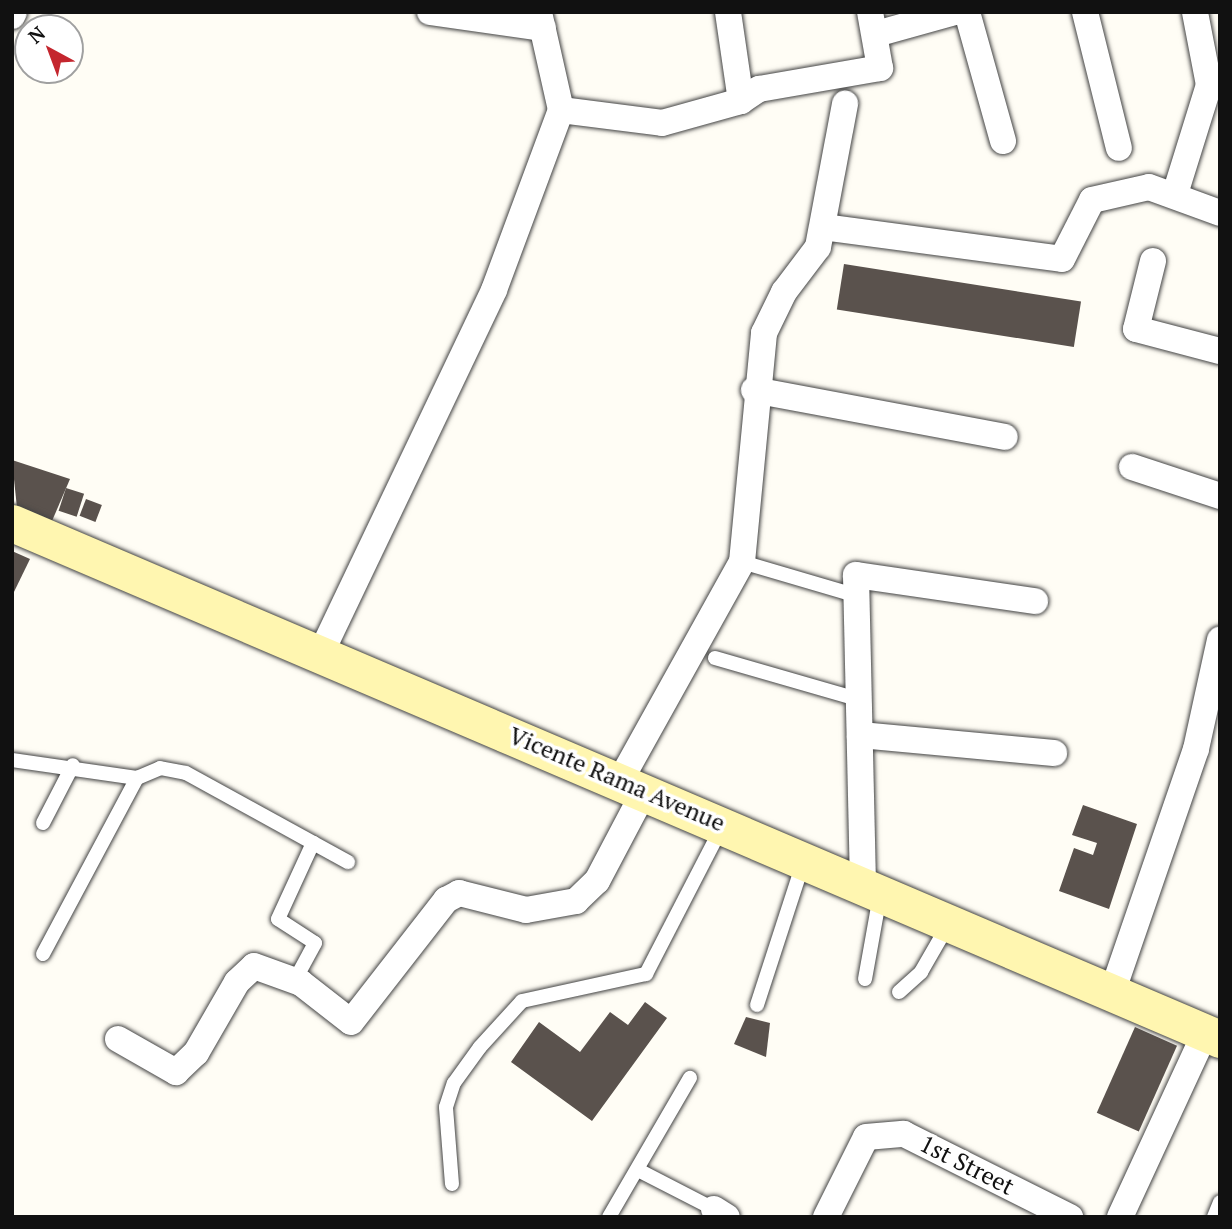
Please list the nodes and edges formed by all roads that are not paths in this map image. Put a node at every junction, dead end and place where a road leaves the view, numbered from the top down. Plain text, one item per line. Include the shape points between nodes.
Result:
1 (430, 12) edge
2 (729, 12) edge
3 (955, 12) edge
4 (967, 12) edge
5 (1085, 12) edge
6 (1195, 12) edge
7 (541, 20) edge
8 (873, 23) edge
9 (741, 101) junction
10 (845, 104) dead end
11 (561, 110) junction
12 (1003, 141) dead end
13 (1119, 148) dead end
14 (1175, 194) junction
15 (1220, 213) edge
16 (823, 226) junction
17 (1153, 261) dead end
18 (1220, 351) edge
19 (754, 390) junction
20 (1005, 438) dead end
21 (1132, 467) dead end
22 (1220, 496) edge
23 (12, 523) edge
24 (742, 562) junction
25 (854, 595) junction
26 (1035, 601) dead end
27 (1220, 640) edge
28 (321, 653) junction
29 (715, 658) dead end
30 (857, 699) junction
31 (860, 734) junction
32 (1054, 753) dead end
33 (12, 760) edge
34 (73, 765) junction
35 (137, 778) junction
36 (632, 786) junction
37 (43, 822) dead end
38 (723, 825) junction
39 (313, 843) junction
40 (804, 859) junction
41 (348, 862) dead end
42 (872, 888) junction
43 (951, 921) junction
44 (43, 954) dead end
45 (865, 979) dead end
46 (295, 981) junction
47 (899, 992) dead end
48 (1112, 993) junction
49 (757, 1005) dead end
50 (1213, 1036) edge
51 (118, 1039) dead end
52 (690, 1078) dead end
53 (638, 1170) junction
54 (453, 1184) dead end
55 (1220, 1202) edge
56 (720, 1213) edge
57 (608, 1217) edge
58 (826, 1217) edge
59 (1070, 1217) edge
60 (1120, 1217) edge
61 (1214, 1217) edge

1 - 7 street
2 - 9 street
3 - 8 street
4 - 12 street
5 - 13 street
6 - 14 street via 1209,85
7 - 11 street
8 - 9 street via 880,68 758,89
9 - 11 street via 662,123
10 - 16 street
11 - 28 street via 494,290
14 - 15 street
14 - 16 street via 1149,187 1092,200 1062,259
16 - 19 street via 808,266 768,319
17 - 18 street via 1136,329
19 - 20 street
19 - 24 street
21 - 22 street
23 - 28 main road, Vicente Rama Avenue
24 - 25 lane
24 - 36 street
25 - 26 street via 856,575
25 - 30 street
27 - 48 street via 1196,750
28 - 36 main road, Vicente Rama Avenue
29 - 30 lane
30 - 31 street
31 - 32 street
31 - 42 street
33 - 34 lane
34 - 35 lane
34 - 37 lane
35 - 39 lane via 160,768 186,773
35 - 44 lane
36 - 38 main road, Vicente Rama Avenue
36 - 46 street via 597,881 576,901 527,910 459,893 446,900 351,1022
38 - 40 main road, Vicente Rama Avenue
38 - 54 lane via 646,974 522,1001 480,1047 446,1107
39 - 41 lane
39 - 46 lane via 278,919 315,943
40 - 42 main road, Vicente Rama Avenue
40 - 49 lane
42 - 43 main road, Vicente Rama Avenue
42 - 45 lane
43 - 47 lane via 921,972
43 - 48 main road, Vicente Rama Avenue
46 - 51 street via 270,969 247,970 196,1053 176,1072
48 - 50 main road, Vicente Rama Avenue
50 - 60 street
52 - 53 lane
53 - 56 lane
53 - 57 lane
55 - 61 lane
58 - 59 street, 1st Street via 866,1137 904,1134

